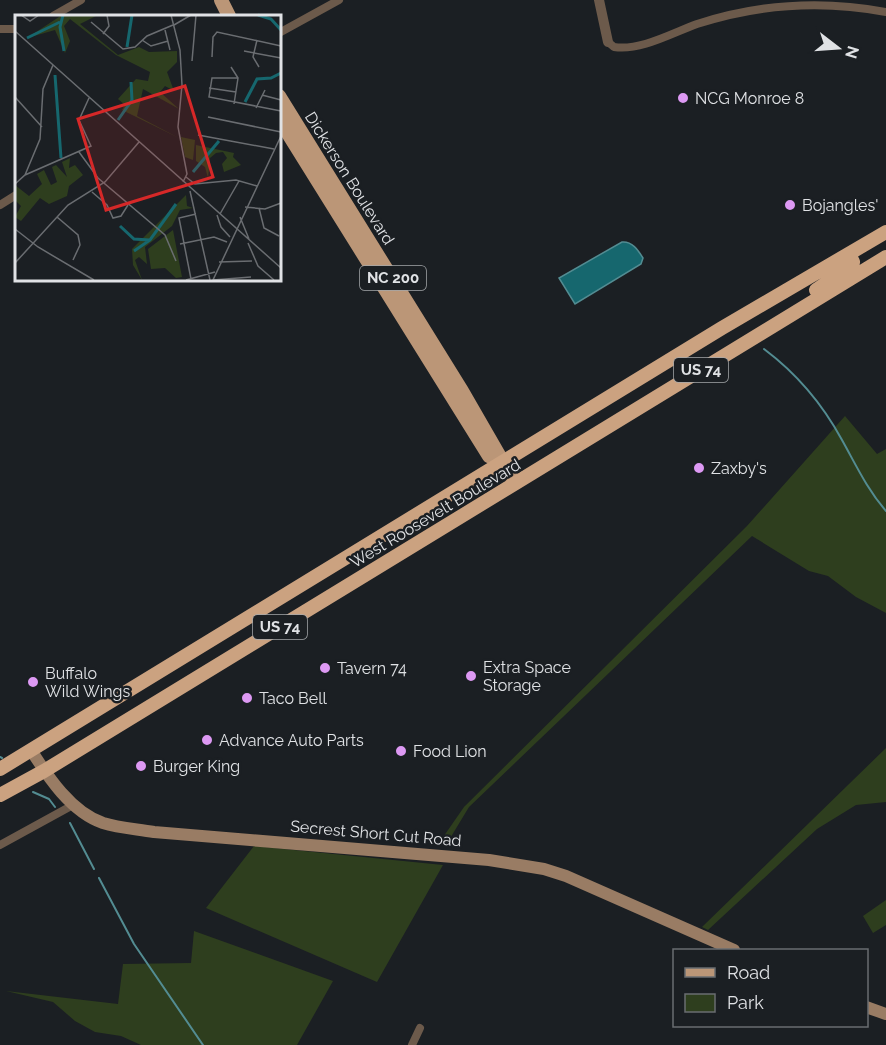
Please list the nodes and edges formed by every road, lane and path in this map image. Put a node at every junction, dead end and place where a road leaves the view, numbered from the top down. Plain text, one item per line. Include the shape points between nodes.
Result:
1 (81, 0) edge
2 (221, 0) edge
3 (339, 0) edge
4 (599, 0) edge
5 (886, 12) edge
6 (55, 15) edge
7 (228, 15) edge
8 (280, 32) edge
9 (608, 42) joint
10 (280, 98) edge
11 (280, 121) edge
12 (15, 196) edge
13 (0, 206) edge
14 (886, 232) edge
15 (849, 254) junction
16 (886, 257) edge
17 (374, 271) junction
18 (410, 310) junction
19 (763, 332) junction
20 (502, 463) junction
21 (515, 483) junction
22 (32, 750) junction
23 (0, 769) edge
24 (44, 771) junction
25 (0, 795) edge
26 (74, 805) junction
27 (0, 845) edge
28 (729, 949) edge
29 (868, 1007) edge
30 (886, 1014) edge
31 (420, 1028) dead end
32 (412, 1045) edge

1 - 6 street
2 - 7 main road
3 - 8 street
4 - 9 street
5 - 9 street via 843,1 783,4 699,24 636,46 614,47
10 - 18 main road, Dickerson Boulevard / NC 200
11 - 17 main road, Dickerson Boulevard / NC 200
12 - 13 street
14 - 15 highway, West Roosevelt Boulevard / US 74
15 - 19 highway via 853,262 847,269
15 - 20 highway, West Roosevelt Boulevard / US 74
16 - 19 highway, West Roosevelt Boulevard / US 74
17 - 18 main road, NC 200 via 404,309
17 - 20 main road, Dickerson Boulevard / NC 200 via 489,456
18 - 20 main road, Dickerson Boulevard / NC 200 via 498,450
19 - 21 highway, West Roosevelt Boulevard / US 74
20 - 21 main road, Dickerson Boulevard / NC 200
20 - 22 highway, West Roosevelt Boulevard / US 74
21 - 24 highway, West Roosevelt Boulevard / US 74
22 - 23 highway, West Roosevelt Boulevard / US 74
22 - 24 main road, Secrest Short Cut Road
24 - 25 highway, West Roosevelt Boulevard / US 74
24 - 26 main road, Secrest Short Cut Road
26 - 27 street
26 - 28 main road, Secrest Short Cut Road via 102,823 154,832 489,860 543,869
29 - 30 main road
31 - 32 street

